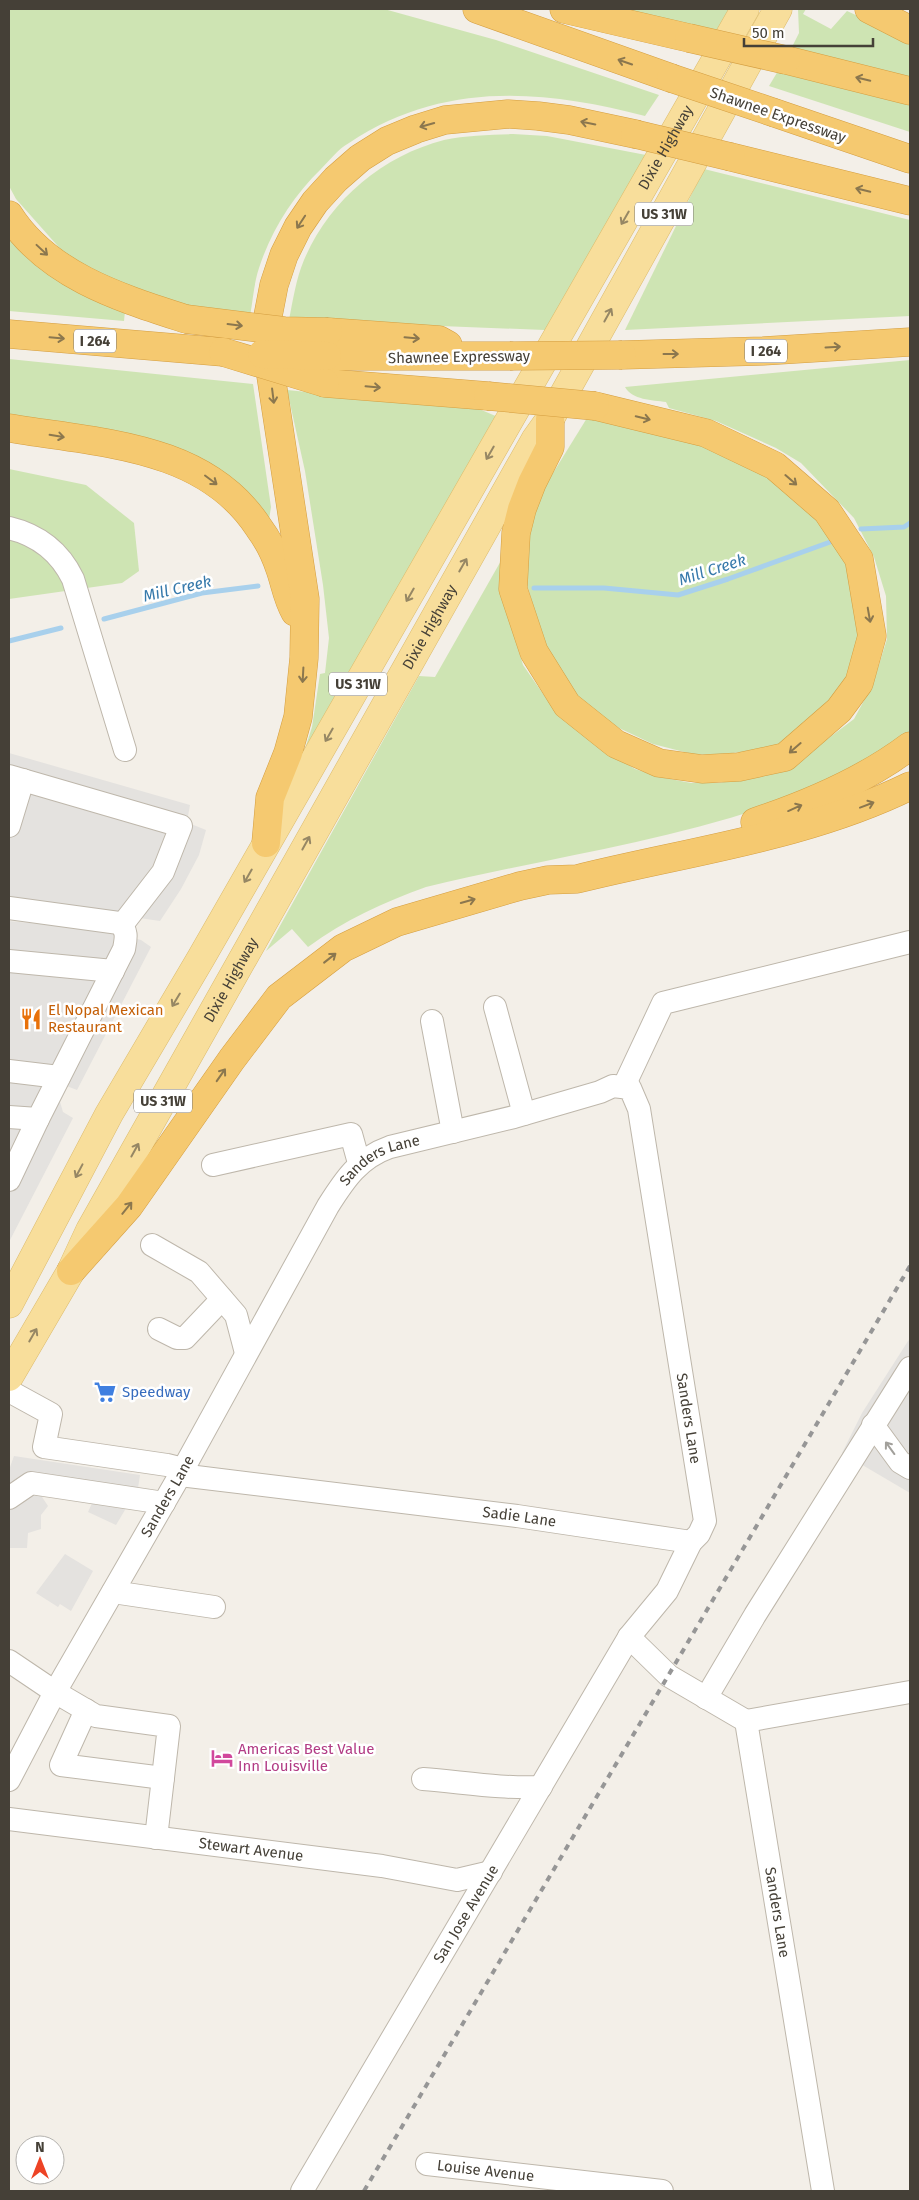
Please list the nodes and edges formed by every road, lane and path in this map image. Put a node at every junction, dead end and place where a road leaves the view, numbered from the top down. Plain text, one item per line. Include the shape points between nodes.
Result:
1 (477, 9) edge
2 (564, 9) edge
3 (745, 9) edge
4 (778, 9) edge
5 (869, 9) edge
6 (910, 30) edge
7 (910, 91) edge
8 (910, 159) edge
9 (910, 201) edge
10 (9, 214) edge
11 (9, 334) edge
12 (910, 342) edge
13 (327, 357) junction
14 (550, 419) junction
15 (9, 428) edge
16 (9, 528) edge
17 (303, 626) junction
18 (910, 746) edge
19 (125, 750) dead end
20 (16, 778) edge
21 (910, 786) edge
22 (9, 826) edge
23 (266, 844) junction
24 (548, 880) junction
25 (9, 908) edge
26 (122, 925) junction
27 (910, 942) edge
28 (9, 961) edge
29 (113, 971) junction
30 (496, 1007) dead end
31 (432, 1020) dead end
32 (9, 1071) edge
33 (59, 1077) junction
34 (624, 1086) junction
35 (524, 1114) junction
36 (9, 1116) edge
37 (38, 1119) junction
38 (453, 1132) junction
39 (360, 1163) junction
40 (213, 1165) dead end
41 (9, 1180) edge
42 (152, 1245) dead end
43 (71, 1271) junction
44 (222, 1299) junction
45 (9, 1304) edge
46 (159, 1329) dead end
47 (246, 1353) junction
48 (910, 1368) edge
49 (9, 1377) edge
50 (9, 1391) edge
51 (873, 1425) junction
52 (910, 1468) edge
53 (181, 1472) junction
54 (9, 1498) edge
55 (164, 1503) junction
56 (691, 1542) junction
57 (113, 1592) junction
58 (214, 1607) dead end
59 (629, 1637) junction
60 (9, 1661) edge
61 (54, 1692) junction
62 (910, 1692) edge
63 (706, 1698) junction
64 (86, 1710) junction
65 (746, 1721) junction
66 (12, 1766) edge
67 (163, 1778) junction
68 (423, 1778) dead end
69 (541, 1787) junction
70 (9, 1819) edge
71 (156, 1838) junction
72 (491, 1872) junction
73 (427, 2164) dead end
74 (615, 2189) edge
75 (302, 2191) edge
76 (662, 2191) edge
77 (824, 2191) edge

8 -> 1 highway, Shawnee Expressway, bridge
7 -> 2 highway, bridge
3 -> 23 main road, Dixie Highway / US 31W
14 -> 4 main road, Dixie Highway / US 31W
5 - 6 highway
9 -> 17 highway, bridge via 635,134 538,116 508,114 445,120 387,141 360,158 315,202 298,227 274,285 268,316 269,363 305,598
10 -> 13 highway, bridge via 32,241 69,272 103,291 186,319 284,331
11 -> 13 highway, Shawnee Expressway / I 264, bridge via 223,352
13 -> 12 highway, Shawnee Expressway / I 264, bridge via 622,355
13 -> 14 highway, bridge via 488,396 595,406 706,432 774,466 827,511 859,559 872,636 859,683 839,710 785,757 730,768 702,769 659,763 616,744 567,705 534,652 513,589 516,533 532,483 550,446
43 -> 14 main road, Dixie Highway / US 31W via 90,1230 260,923 520,465
15 -> 17 highway via 148,452 187,465 210,478 242,506 258,526 279,567 289,601
16 - 19 street via 40,541 66,565
17 -> 23 highway via 304,658 298,717 270,798
24 -> 18 highway via 574,863 719,832 790,810 858,778
20 - 22 street
20 - 26 street via 181,826 163,872
24 -> 21 highway via 577,879 784,832 847,813
23 -> 45 main road, Dixie Highway / US 31W via 109,1114
43 -> 24 highway via 128,1206 279,998 343,948 397,922
25 - 26 street
26 - 29 street via 126,938 124,949
27 - 34 street via 663,1003
28 - 29 street
29 - 33 street
30 - 35 street
31 - 38 street
32 - 33 street
33 - 37 street
34 - 35 street, Sanders Lane via 613,1086
34 - 56 street, Sanders Lane via 630,1088 639,1109 705,1516 699,1534
35 - 38 street, Sanders Lane
36 - 37 street
37 - 41 street
38 - 39 street, Sanders Lane via 390,1147 373,1153
39 - 40 street via 351,1134
39 - 47 street, Sanders Lane via 328,1206
42 - 44 street via 200,1272
49 -> 43 main road, Dixie Highway / US 31W
44 - 46 street via 185,1338 177,1338
44 - 47 street via 236,1315
47 - 53 street, Sanders Lane
48 - 51 street
50 - 53 street, Sadie Lane via 51,1414 44,1448 167,1464
52 -> 51 street via 900,1462
51 - 63 street
53 - 55 street, Sanders Lane
53 - 56 street, Sadie Lane
54 - 55 street via 31,1483
55 - 57 street, Sanders Lane
56 - 59 street via 667,1591
57 - 58 street
57 - 61 street, Sanders Lane
59 - 63 street via 668,1676
59 - 69 street, San Jose Avenue
60 - 61 street
61 - 64 street
61 - 66 street, Sanders Lane
62 - 65 street
63 - 65 street
64 - 67 street via 96,1716 169,1726
64 - 67 street via 61,1764
65 - 77 street, Sanders Lane
67 - 71 street
68 - 69 street via 513,1788
69 - 72 street, San Jose Avenue
70 - 71 street, Stewart Avenue
71 - 72 street, Stewart Avenue via 382,1866 457,1880
72 - 75 street, San Jose Avenue
73 - 74 street, Louise Avenue
74 - 76 street, Louise Avenue

